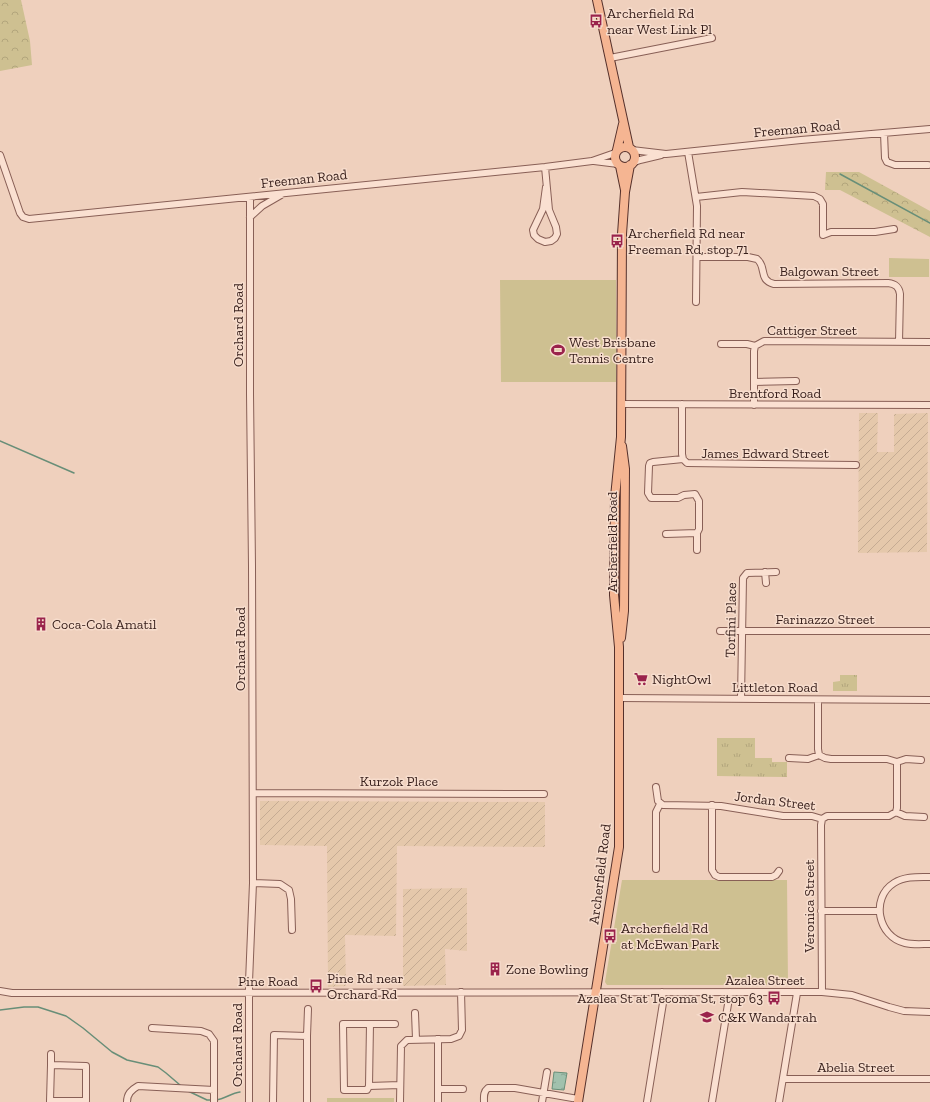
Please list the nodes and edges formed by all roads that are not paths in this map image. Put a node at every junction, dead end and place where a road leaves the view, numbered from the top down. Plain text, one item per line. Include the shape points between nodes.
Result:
1 (597, 0) edge
2 (712, 38) dead end
3 (610, 58) junction
4 (623, 122) junction
5 (930, 129) edge
6 (884, 133) junction
7 (631, 149) junction
8 (616, 152) junction
9 (688, 152) junction
10 (666, 154) junction
11 (0, 155) edge
12 (592, 161) junction
13 (631, 164) junction
14 (619, 165) junction
15 (928, 165) dead end
16 (544, 167) junction
17 (546, 187) junction
18 (625, 192) junction
19 (282, 194) junction
20 (250, 197) junction
21 (696, 197) junction
22 (250, 217) junction
23 (894, 229) dead end
24 (697, 258) junction
25 (696, 302) dead end
26 (900, 342) junction
27 (930, 342) edge
28 (721, 344) dead end
29 (755, 346) junction
30 (754, 382) junction
31 (796, 382) dead end
32 (620, 404) junction
33 (682, 404) junction
34 (754, 405) junction
35 (930, 405) edge
36 (683, 459) junction
37 (856, 465) dead end
38 (697, 533) junction
39 (666, 534) dead end
40 (697, 550) dead end
41 (765, 572) junction
42 (776, 572) dead end
43 (766, 583) dead end
44 (742, 630) junction
45 (720, 631) dead end
46 (930, 631) edge
47 (620, 698) junction
48 (741, 699) junction
49 (818, 700) junction
50 (930, 700) edge
51 (819, 755) junction
52 (789, 758) dead end
53 (921, 760) dead end
54 (897, 762) junction
55 (656, 787) dead end
56 (253, 793) junction
57 (544, 794) dead end
58 (660, 804) junction
59 (712, 805) junction
60 (896, 812) junction
61 (924, 817) dead end
62 (822, 820) junction
63 (656, 869) dead end
64 (779, 871) dead end
65 (930, 877) edge
66 (253, 883) junction
67 (821, 911) junction
68 (879, 911) junction
69 (292, 930) dead end
70 (930, 944) edge
71 (0, 991) edge
72 (461, 992) junction
73 (596, 992) junction
74 (662, 992) junction
75 (730, 992) junction
76 (822, 992) junction
77 (12, 993) junction
78 (249, 993) junction
79 (797, 993) junction
80 (0, 995) edge
81 (308, 1009) dead end
82 (930, 1012) edge
83 (415, 1013) dead end
84 (370, 1024) junction
85 (395, 1024) dead end
86 (152, 1028) dead end
87 (308, 1036) junction
88 (438, 1039) junction
89 (416, 1040) junction
90 (52, 1054) dead end
91 (51, 1065) junction
92 (547, 1072) dead end
93 (783, 1079) junction
94 (930, 1079) edge
95 (400, 1085) junction
96 (369, 1086) junction
97 (438, 1089) junction
98 (463, 1089) dead end
99 (214, 1090) junction
100 (544, 1093) junction
101 (578, 1100) edge
102 (50, 1102) edge
103 (127, 1102) edge
104 (214, 1102) edge
105 (249, 1102) edge
106 (273, 1102) edge
107 (307, 1102) edge
108 (400, 1102) edge
109 (438, 1102) edge
110 (484, 1102) edge
111 (542, 1102) edge
112 (647, 1102) edge
113 (712, 1102) edge
114 (779, 1102) edge

1 - 3 main road
2 - 3 street
3 - 4 main road
4 - 7 main road
4 - 8 main road
5 - 6 street, Freeman Road
6 - 9 street, Freeman Road
6 - 15 street via 887,162 895,165
7 - 8 main road via 622,147
7 - 10 street, Freeman Road
7 - 13 main road via 635,155
8 - 12 street, Freeman Road
8 - 14 main road via 615,159
9 - 10 street, Freeman Road
9 - 21 street
10 - 13 street, Freeman Road
11 - 20 street, Freeman Road via 20,213 30,219
12 - 14 street, Freeman Road
12 - 16 street, Freeman Road
13 - 14 main road via 624,167
13 - 18 main road, Archerfield Road
14 - 18 main road, Archerfield Road
16 - 17 street
16 - 19 street, Freeman Road
17 - 17 street via 549,210 557,234 551,241 545,242 538,239 533,230 543,209
18 - 32 main road, Archerfield Road via 622,234
19 - 20 street, Freeman Road
19 - 22 street
20 - 22 street, Orchard Road
21 - 23 street via 749,192 814,196 823,204 823,235 831,232 875,232
21 - 24 street
22 - 56 street, Orchard Road
24 - 25 street
24 - 26 street, Balgowan Street via 757,259 762,264 764,277 774,284 896,285 900,294
26 - 27 street, Cattiger Street
26 - 29 street, Cattiger Street via 764,341
28 - 29 street
29 - 30 street, Cattiger Street
30 - 31 street
30 - 34 street, Cattiger Street
32 - 33 street, Brentford Road
32 - 47 main road, Archerfield Road via 621,437 616,494 614,595
33 - 34 street, Brentford Road
33 - 36 street, James Edward Street
34 - 35 street, Brentford Road
36 - 37 street, James Edward Street via 691,464
36 - 38 street via 650,463 648,493 654,499 695,494 699,501
38 - 39 street
38 - 40 street
41 - 42 street, Torfini Place
41 - 43 street
41 - 44 street, Torfini Place via 748,573 743,578
44 - 45 street, Farinazzo Street
44 - 46 street, Farinazzo Street
44 - 48 street, Torfini Place
47 - 48 street, Littleton Road
47 - 73 main road, Archerfield Road via 619,847
48 - 49 street, Littleton Road
49 - 50 street, Littleton Road
49 - 51 street
51 - 52 street via 808,759
51 - 54 street via 825,758 887,759
53 - 54 street via 906,759
54 - 60 street
55 - 58 street
56 - 57 street, Kurzok Place
56 - 66 street, Orchard Road
58 - 59 street, Jordan Street
58 - 63 street via 656,812
59 - 62 street, Jordan Street via 783,816 812,816
59 - 64 street via 712,870 715,875 772,877
60 - 61 street, Jordan Street via 905,816
60 - 62 street, Jordan Street via 889,816 827,816
62 - 67 street, Veronica Street
65 - 68 street via 904,878 893,884 881,901
66 - 69 street via 280,884 289,890
66 - 78 street, Orchard Road
67 - 68 street
67 - 76 street, Veronica Street
68 - 70 street via 887,932 894,938 905,943
71 - 77 street, Pine Road
72 - 73 street, Pine Road
72 - 78 street, Pine Road
72 - 88 street via 461,1034 454,1039
73 - 74 street, Azalea Street
73 - 101 main road, Archerfield Road
74 - 75 street, Azalea Street
74 - 112 street via 663,1003
75 - 79 street, Azalea Street
75 - 113 street
76 - 79 street, Azalea Street
76 - 82 street, Azalea Street via 852,995 904,1010
77 - 78 street, Pine Road
77 - 80 street, Pine Road
78 - 105 street, Orchard Road
79 - 93 street
81 - 87 street
83 - 89 street
84 - 85 street
84 - 96 street
84 - 96 street via 343,1024 344,1090 366,1090
86 - 99 street via 201,1031 209,1034 214,1041
87 - 106 street via 274,1035
87 - 107 street
88 - 89 street
88 - 97 street
89 - 95 street via 407,1040 401,1046
90 - 91 street
91 - 102 street
91 - 102 street via 86,1066 86,1101
92 - 100 street
93 - 94 street, Abelia Street
93 - 114 street
95 - 96 street
95 - 108 street
97 - 98 street
97 - 109 street
99 - 103 street via 138,1086 128,1094
99 - 104 street
100 - 101 street
100 - 110 street via 515,1088 488,1088 485,1090
100 - 111 street

